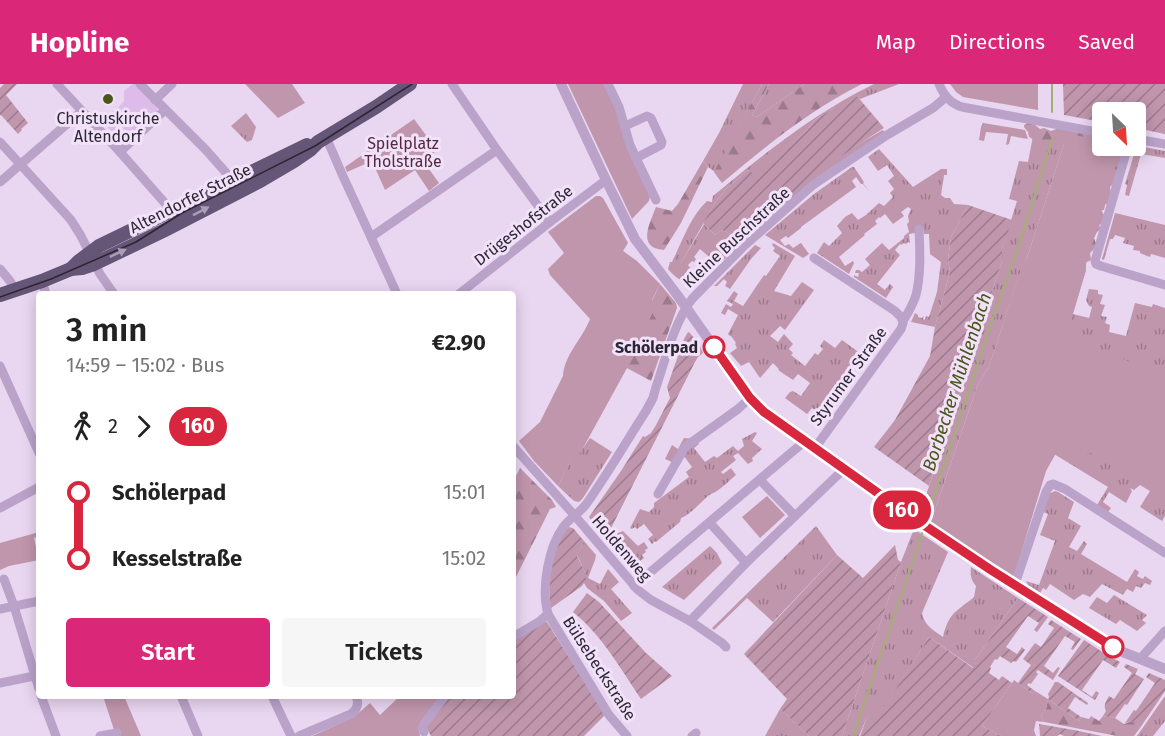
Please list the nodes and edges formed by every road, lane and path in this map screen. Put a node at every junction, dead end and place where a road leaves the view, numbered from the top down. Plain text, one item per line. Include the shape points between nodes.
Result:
1 (57, 84) edge
2 (140, 84) edge
3 (172, 84) edge
4 (410, 84) edge
5 (452, 84) edge
6 (561, 84) edge
7 (608, 84) edge
8 (939, 84) edge
9 (946, 97) junction
10 (155, 100) junction
11 (165, 110) junction
12 (82, 111) junction
13 (626, 126) junction
14 (1092, 131) edge
15 (322, 140) junction
16 (1146, 141) edge
17 (0, 142) edge
18 (1165, 144) edge
19 (497, 150) junction
20 (120, 152) junction
21 (1125, 156) edge
22 (636, 158) junction
23 (21, 165) junction
24 (606, 180) junction
25 (0, 182) edge
26 (237, 186) junction
27 (656, 200) dead end
28 (171, 210) junction
29 (550, 222) junction
30 (919, 229) dead end
31 (371, 237) junction
32 (814, 258) dead end
33 (92, 259) junction
34 (0, 269) edge
35 (1165, 285) edge
36 (44, 288) edge
37 (15, 290) junction
38 (112, 291) edge
39 (396, 291) edge
40 (463, 291) edge
41 (0, 295) edge
42 (686, 307) junction
43 (903, 321) junction
44 (0, 366) edge
45 (750, 398) junction
46 (805, 441) junction
47 (36, 446) edge
48 (815, 448) junction
49 (516, 449) edge
50 (844, 469) junction
51 (760, 480) junction
52 (36, 489) edge
53 (658, 494) dead end
54 (0, 508) edge
55 (575, 516) junction
56 (795, 516) junction
57 (710, 523) junction
58 (1165, 553) edge
59 (746, 563) junction
60 (4, 579) dead end
61 (1015, 584) junction
62 (634, 586) junction
63 (36, 602) edge
64 (14, 606) junction
65 (0, 609) edge
66 (548, 614) junction
67 (690, 621) junction
68 (1165, 631) edge
69 (516, 635) edge
70 (726, 647) dead end
71 (1140, 659) junction
72 (1165, 669) edge
73 (34, 676) junction
74 (36, 681) edge
75 (0, 683) edge
76 (42, 699) edge
77 (182, 699) edge
78 (273, 699) edge
79 (358, 699) edge
80 (443, 699) edge
81 (117, 732) dead end
82 (424, 732) dead end
83 (56, 736) edge
84 (100, 736) edge
85 (198, 736) edge
86 (291, 736) edge
87 (299, 736) edge
88 (627, 736) edge

1 - 12 street
2 - 10 street
3 - 10 street
4 - 15 main road, Altendorfer Straße
5 - 19 street
6 - 24 street
7 - 13 street
8 - 9 street
9 - 14 street via 966,108
9 - 42 street, Kleine Buschstraße via 813,185 743,247
10 - 11 street
11 - 20 street
11 - 26 street
12 - 20 street
12 - 23 street
13 - 22 street
13 - 22 street via 651,118 662,142
15 - 26 main road, Altendorfer Straße via 302,146
15 - 31 street
16 - 18 street
17 - 23 street
19 - 29 street
19 - 31 street
20 - 28 street
21 - 35 street via 1095,261
22 - 27 street
23 - 25 street
23 - 33 street via 70,220
24 - 29 street, Drügeshofstraße
24 - 42 street via 638,244
26 - 28 main road, Altendorfer Straße
33 -> 26 main road, Altendorfer Straße via 148,239
28 - 33 main road, Altendorfer Straße via 99,246
29 - 40 street, Drügeshofstraße
30 - 43 street, Styrumer Straße via 916,293
31 - 39 street
32 - 43 street, Styrumer Straße via 895,311
33 - 36 main road, Altendorfer Straße
33 - 38 street
34 - 37 street
36 - 37 main road, Altendorfer Straße
37 - 41 main road, Altendorfer Straße
42 - 45 street
42 - 55 street, Kleine Buschstraße via 653,398
43 - 48 street, Styrumer Straße
44 - 47 street
45 - 46 street
45 - 53 street via 685,447
46 - 48 street
46 - 51 street
48 - 50 street
49 - 55 street, Holdenweg
50 - 56 street
50 - 61 street
51 - 56 street
51 - 57 street
52 - 54 street
55 - 62 street, Holdenweg
55 - 66 street, Bülsebeckstraße via 565,524 552,552 546,580
56 - 59 street
57 - 59 street
57 - 62 street
58 - 61 street via 1053,484 1046,492
59 - 67 street
60 - 64 street
61 - 71 street via 1110,645
62 - 67 street, Holdenweg
63 - 64 street
64 - 65 street
64 - 73 street
66 - 69 street
66 - 88 street, Bülsebeckstraße via 609,715
67 - 70 street, Holdenweg
68 - 71 street
71 - 72 street
73 - 74 street
73 - 75 street
76 - 83 street
77 - 85 street
78 - 86 street
79 - 87 street via 355,711
80 - 82 street via 424,724
81 - 84 street

